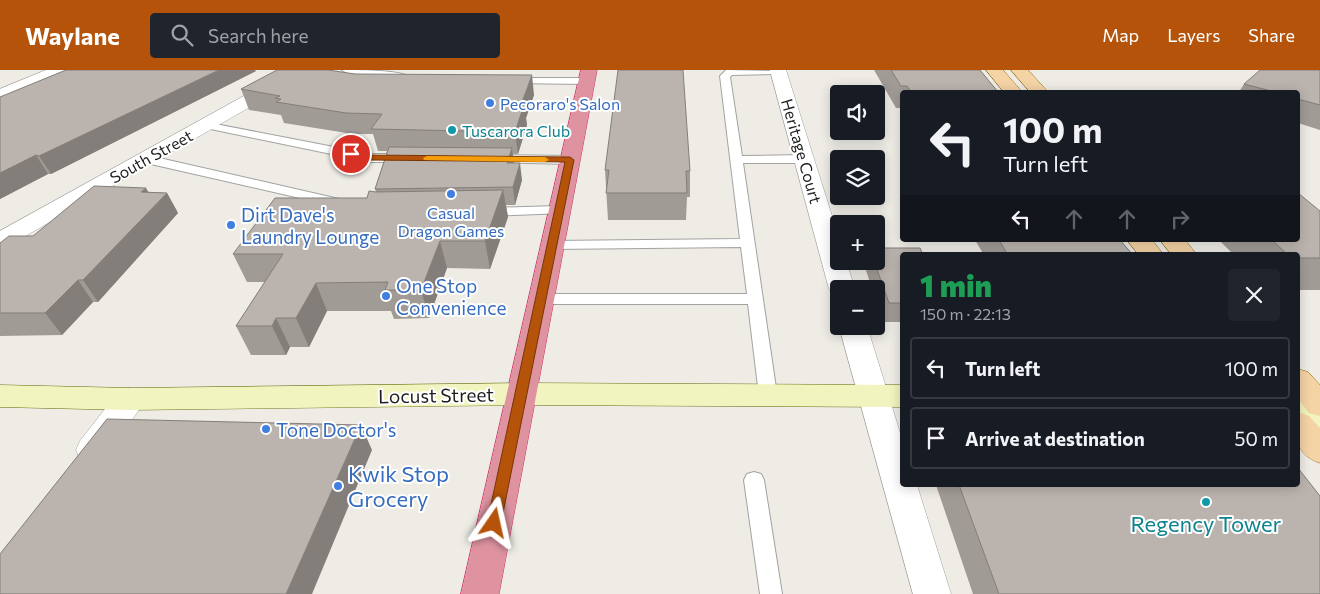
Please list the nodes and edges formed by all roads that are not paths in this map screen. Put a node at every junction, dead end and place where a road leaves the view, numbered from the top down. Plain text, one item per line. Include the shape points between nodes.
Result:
1 (303, 70) edge
2 (347, 70) edge
3 (778, 70) edge
4 (994, 70) edge
5 (1019, 70) edge
6 (53, 71) edge
7 (403, 76) edge
8 (588, 76) edge
9 (502, 81) edge
10 (1011, 90) edge
11 (1037, 90) edge
12 (0, 95) edge
13 (205, 125) junction
14 (417, 158) edge
15 (146, 159) junction
16 (484, 159) edge
17 (804, 159) junction
18 (570, 160) junction
19 (736, 160) junction
20 (355, 206) edge
21 (559, 210) junction
22 (473, 212) edge
23 (0, 241) edge
24 (1141, 242) edge
25 (1174, 242) edge
26 (748, 243) junction
27 (552, 245) junction
28 (1149, 252) edge
29 (1182, 252) edge
30 (839, 280) edge
31 (541, 299) junction
32 (755, 299) junction
33 (858, 335) edge
34 (1300, 382) edge
35 (520, 394) junction
36 (768, 395) junction
37 (0, 396) edge
38 (888, 396) edge
39 (130, 399) junction
40 (1320, 405) edge
41 (1300, 411) edge
42 (1320, 419) edge
43 (1300, 426) edge
44 (900, 450) edge
45 (1320, 450) edge
46 (71, 478) edge
47 (754, 480) dead end
48 (908, 487) edge
49 (480, 594) edge
50 (771, 594) edge
51 (932, 594) edge

1 - 13 street, South Street
2 - 7 lane
3 - 17 street, Heritage Court
3 - 19 lane via 729,72 725,76
4 - 10 main road
5 - 11 main road
6 - 12 street
8 - 9 lane
8 - 18 highway
13 - 14 lane via 370,158
13 - 15 street, South Street
15 - 20 lane
15 - 23 street, South Street
16 - 18 lane
17 - 19 lane
17 - 30 street, Heritage Court
18 - 21 highway
19 - 26 lane
21 - 22 lane
21 - 27 highway
24 - 28 main road
25 - 29 main road
26 - 27 lane
26 - 32 lane
27 - 31 highway
31 - 32 lane
31 - 35 highway
32 - 36 lane
33 - 38 street
34 - 40 main road
35 - 36 street, Locust Street
35 - 39 street, Locust Street
35 - 49 highway
36 - 38 street, Locust Street
37 - 39 street, Locust Street
38 - 44 street
39 - 46 street
41 - 42 street
43 - 45 main road
47 - 50 lane
48 - 51 street

